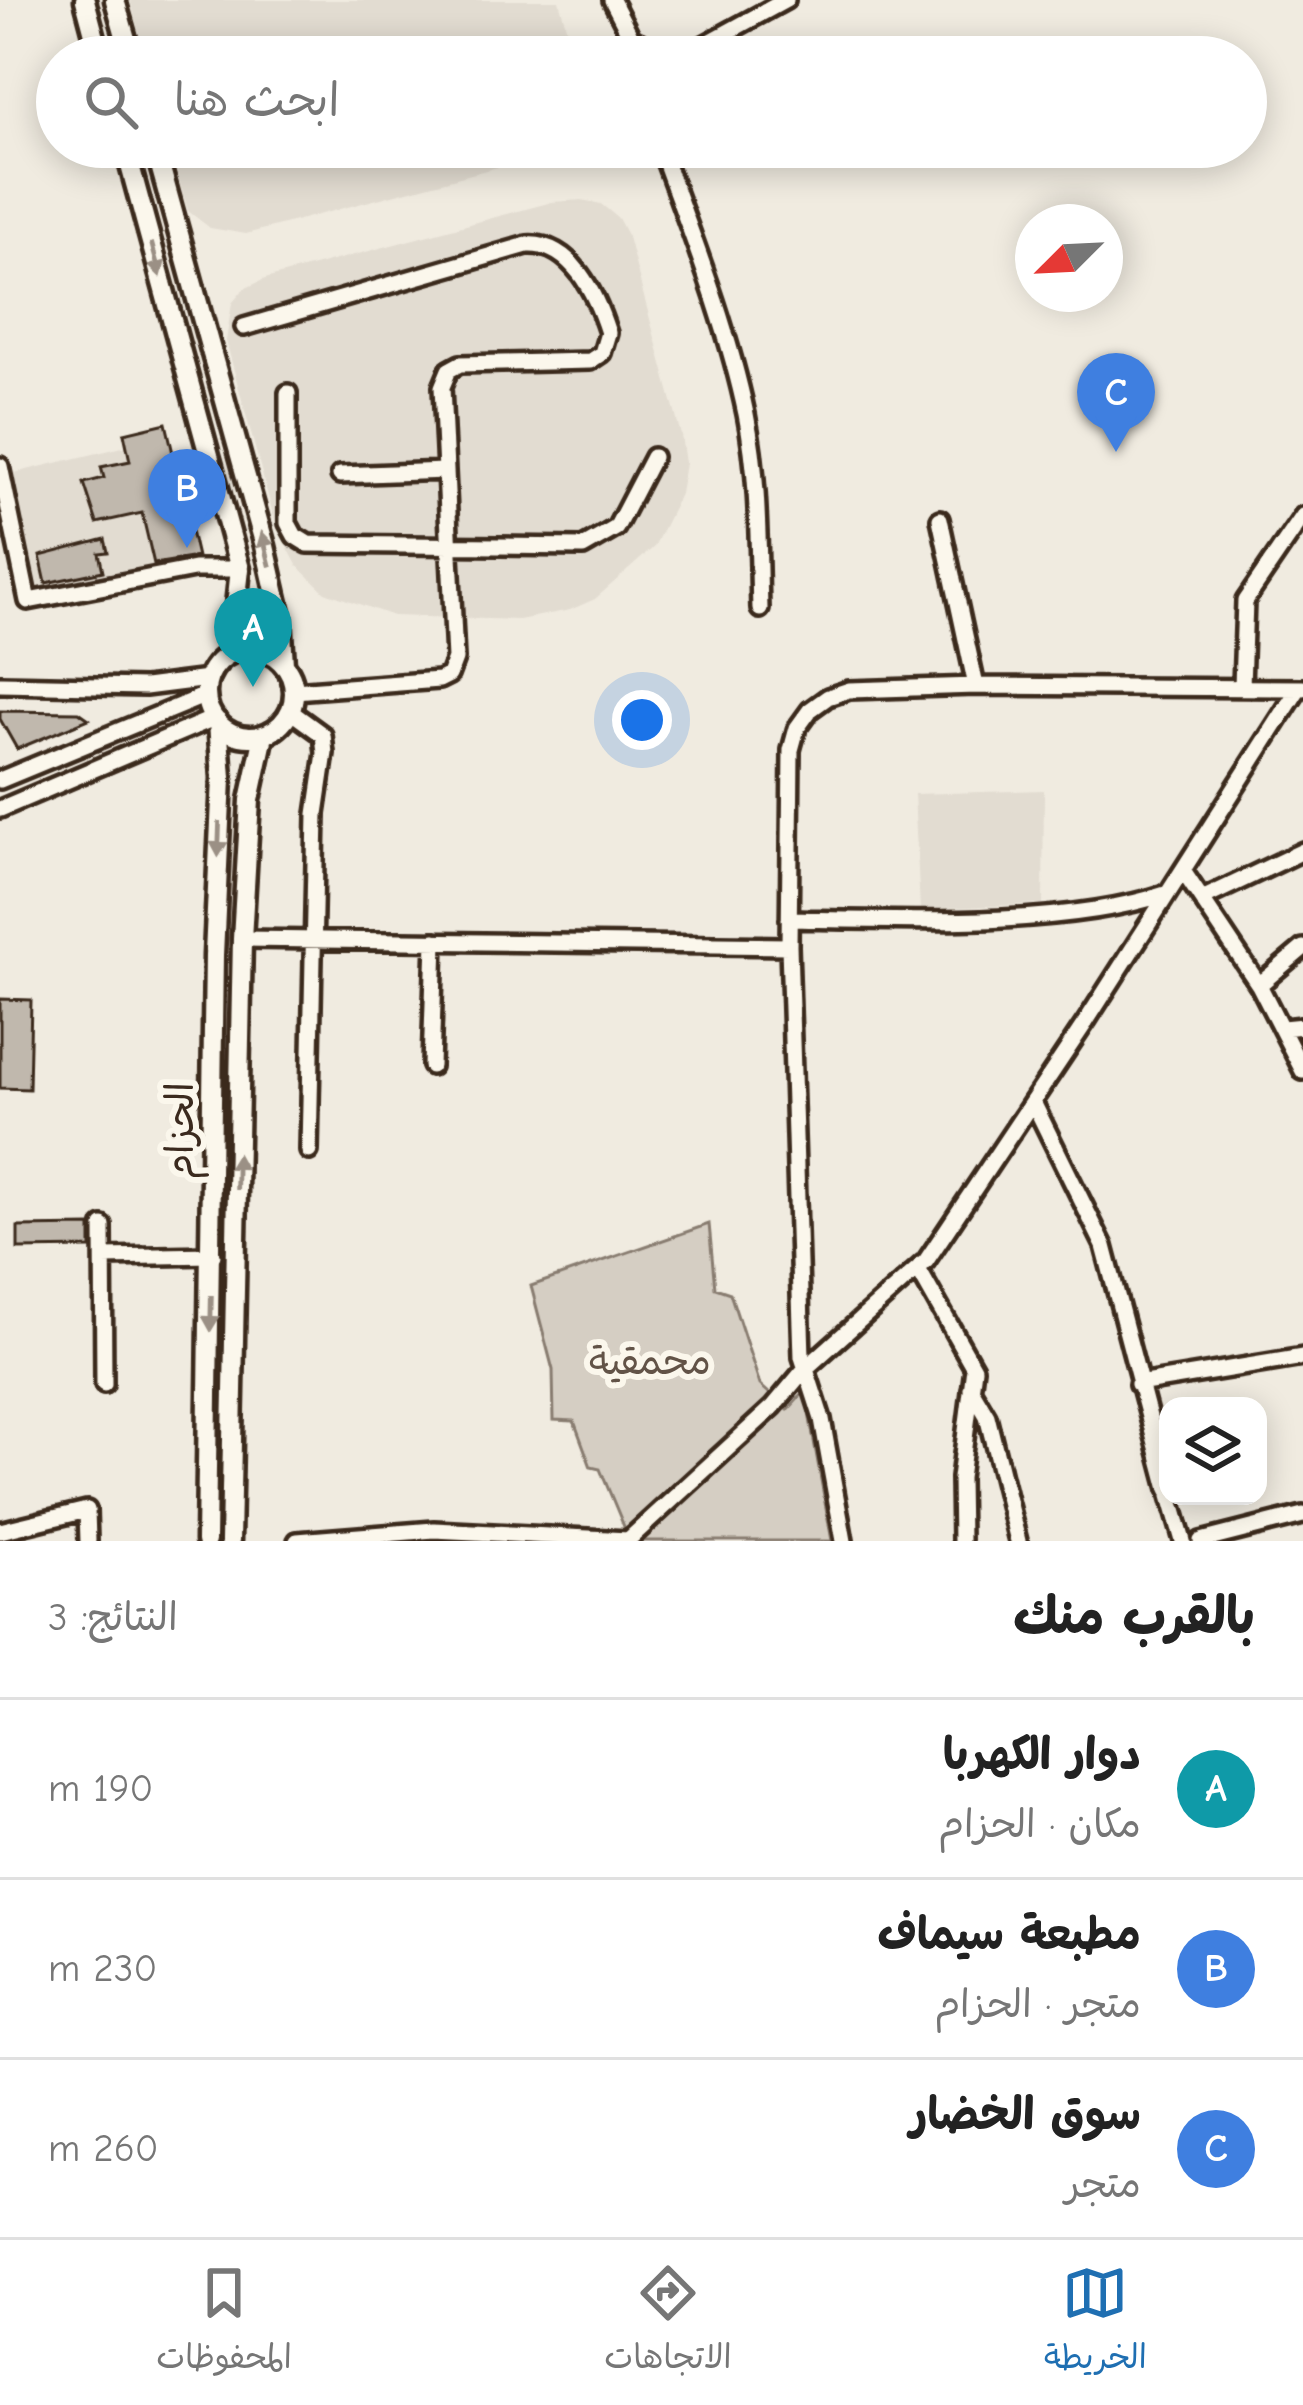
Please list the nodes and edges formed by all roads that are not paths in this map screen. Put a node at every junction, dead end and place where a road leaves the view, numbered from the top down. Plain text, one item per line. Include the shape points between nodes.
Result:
1 (85, 0) edge
2 (115, 0) edge
3 (613, 0) edge
4 (786, 0) edge
5 (94, 36) edge
6 (125, 36) edge
7 (631, 36) edge
8 (720, 36) edge
9 (131, 168) edge
10 (161, 168) edge
11 (666, 168) edge
12 (244, 327) dead end
13 (288, 393) dead end
14 (653, 458) dead end
15 (0, 466) edge
16 (445, 471) junction
17 (340, 475) dead end
18 (3, 498) edge
19 (1303, 516) edge
20 (940, 519) dead end
21 (448, 545) junction
22 (240, 569) junction
23 (760, 609) dead end
24 (231, 652) junction
25 (284, 664) junction
26 (0, 684) edge
27 (976, 686) junction
28 (1242, 686) junction
29 (207, 687) junction
30 (1301, 688) edge
31 (292, 701) junction
32 (216, 720) junction
33 (264, 734) junction
34 (0, 780) edge
35 (0, 809) edge
36 (1303, 851) edge
37 (1183, 871) junction
38 (1169, 892) junction
39 (1202, 898) junction
40 (789, 919) junction
41 (313, 940) junction
42 (435, 941) junction
43 (789, 946) junction
44 (242, 947) junction
45 (1303, 948) edge
46 (214, 955) junction
47 (1259, 985) junction
48 (1303, 1026) edge
49 (1283, 1028) junction
50 (431, 1066) dead end
51 (1303, 1071) edge
52 (1033, 1102) junction
53 (309, 1151) dead end
54 (104, 1226) dead end
55 (213, 1255) junction
56 (104, 1258) junction
57 (918, 1269) junction
58 (1303, 1357) edge
59 (804, 1370) junction
60 (104, 1384) dead end
61 (1138, 1384) junction
62 (971, 1389) junction
63 (1159, 1457) edge
64 (1173, 1505) edge
65 (1303, 1515) edge
66 (0, 1531) edge
67 (1273, 1533) edge
68 (627, 1540) edge
69 (88, 1541) edge
70 (206, 1541) edge
71 (230, 1541) edge
72 (296, 1541) edge
73 (844, 1541) edge
74 (961, 1541) edge
75 (1018, 1541) edge
76 (1183, 1541) edge
77 (1201, 1541) edge

1 - 5 main road
2 - 6 main road
3 - 7 street
4 - 8 street
9 -> 22 main road
25 -> 10 main road via 265,546
11 - 23 street via 746,412
12 - 16 street via 527,245 566,256 607,326 606,347 590,361 449,370 442,387
13 - 21 street via 288,523 295,536 308,544
14 - 21 street via 623,518 595,543
15 - 18 street
16 - 17 street
16 - 21 street
18 - 22 street via 28,601 194,569
19 - 28 street via 1245,601
20 - 27 street
21 - 31 street via 455,659 449,675
22 - 24 main road
24 - 25 main road via 260,649
24 - 29 main road
25 - 31 main road
26 - 29 street
27 - 28 street
27 - 40 street via 849,690 803,719 791,750
28 - 30 street
29 - 32 main road
29 - 34 street
30 - 37 street
31 - 33 main road via 284,721
31 - 41 street via 324,743
32 - 33 main road via 239,735
32 - 35 street
32 -> 46 main road, الحزام via 222,778
33 - 44 main road, الحزام via 250,800
36 - 39 street
37 - 38 street
37 - 39 street
38 - 40 street via 1045,914
38 - 52 street
39 - 47 street
40 - 43 street
41 - 42 street
41 - 44 street
41 - 53 street
42 - 43 street
42 - 50 street
43 - 59 street
44 - 46 main road
71 -> 44 main road, الحزام
45 - 47 street
46 - 55 main road, الحزام
47 - 49 street
48 - 49 street
49 - 51 street
52 - 57 street
52 - 61 street via 1104,1246
54 - 56 street
55 - 56 street
55 -> 70 main road, الحزام
56 - 60 street
57 - 59 street
57 - 62 street via 974,1368
58 - 61 street
59 - 68 street
59 - 73 street via 822,1419
61 - 63 street
62 - 74 street
62 - 75 street via 987,1416
64 - 76 street
65 - 67 street
66 - 69 street via 86,1510
67 - 77 street
68 - 72 street via 434,1530

